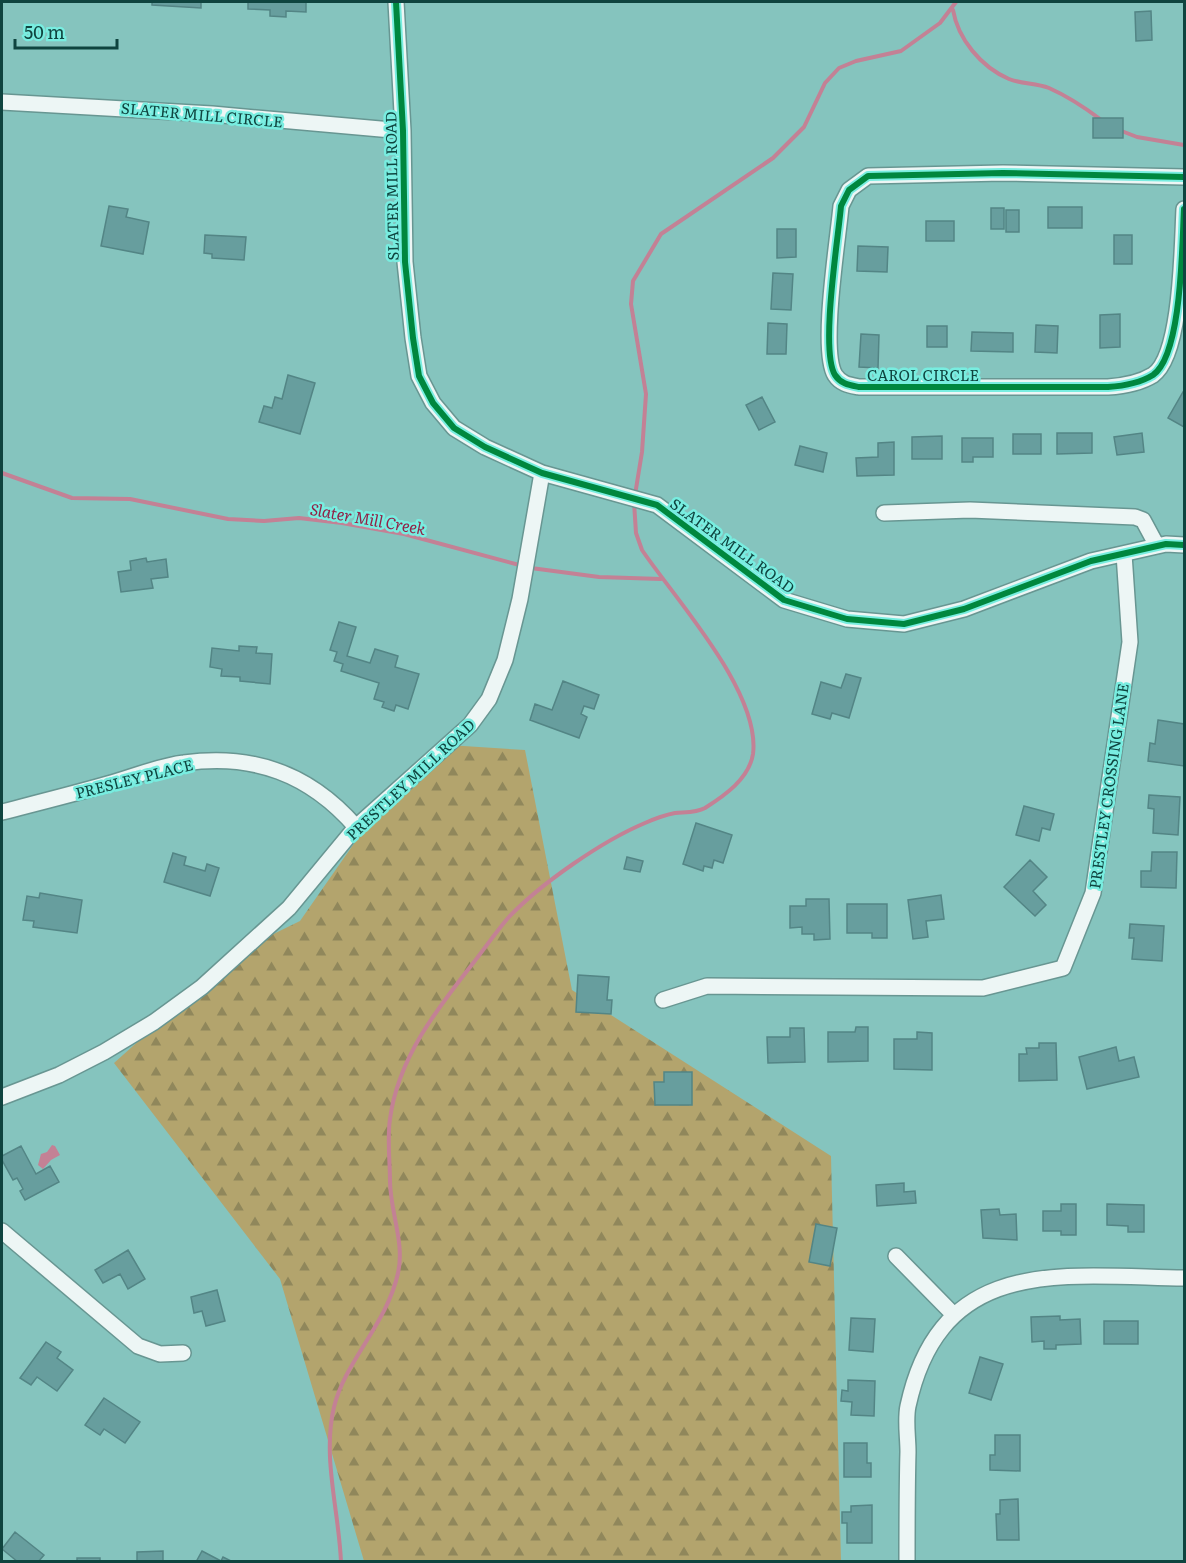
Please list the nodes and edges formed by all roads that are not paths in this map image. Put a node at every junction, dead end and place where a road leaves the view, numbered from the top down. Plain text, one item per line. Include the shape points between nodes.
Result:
1 (396, 2) edge
2 (2, 102) edge
3 (403, 131) junction
4 (1185, 177) edge
5 (1185, 209) edge
6 (542, 473) junction
7 (884, 513) dead end
8 (1185, 545) edge
9 (1157, 546) junction
10 (1124, 554) junction
11 (2, 812) edge
12 (356, 827) junction
13 (663, 1000) dead end
14 (2, 1097) edge
15 (2, 1230) edge
16 (896, 1256) dead end
17 (1185, 1278) edge
18 (953, 1314) junction
19 (183, 1353) dead end
20 (907, 1562) edge

1 - 3 street, SLATER MILL ROAD
2 - 3 street, SLATER MILL CIRCLE via 212,114
3 - 6 street, SLATER MILL ROAD via 405,262 419,376 433,403 454,428
4 - 5 street, CAROL CIRCLE via 1003,173 868,176 849,190 841,206 829,346 835,375 842,383 859,387 1108,387 1130,384 1154,374 1164,361 1176,325
6 - 10 street, SLATER MILL ROAD via 657,505 784,600 847,619 904,624 964,609 1091,561
6 - 12 street, PRESTLEY MILL ROAD via 517,609 505,660 489,699 470,725
7 - 9 street via 970,510 1135,517 1143,520
8 - 9 street, SLATER MILL ROAD
9 - 10 street, SLATER MILL ROAD
10 - 13 street, PRESTLEY CROSSING LANE via 1130,642 1093,893 1063,968 983,988 707,986
11 - 12 street, PRESLEY PLACE via 182,763 234,761 269,766 307,784 337,805
12 - 14 street, PRESTLEY MILL ROAD via 289,908 202,987 105,1052
15 - 19 street via 138,1346 160,1354
16 - 18 street
17 - 18 street via 1051,1276 988,1292
18 - 20 street via 924,1358 908,1408

